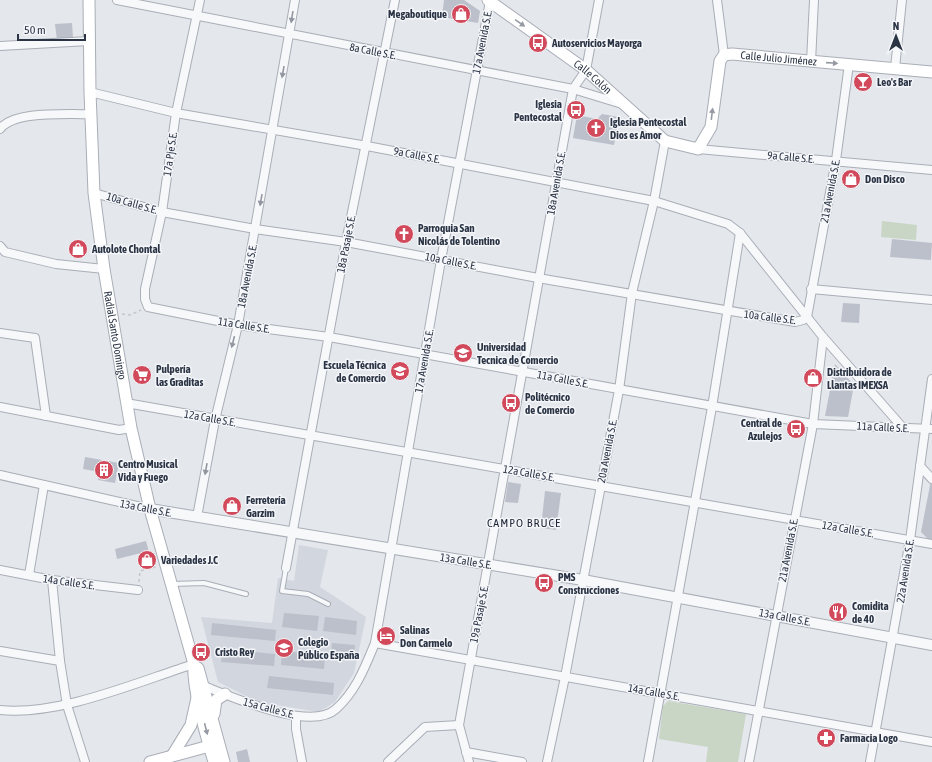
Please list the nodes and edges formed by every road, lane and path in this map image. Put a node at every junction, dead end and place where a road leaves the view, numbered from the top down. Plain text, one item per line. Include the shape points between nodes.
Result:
1 (89, 0) edge
2 (117, 0) edge
3 (200, 0) edge
4 (295, 0) edge
5 (395, 0) edge
6 (599, 0) edge
7 (717, 0) edge
8 (814, 0) edge
9 (902, 0) edge
10 (489, 1) edge
11 (197, 16) junction
12 (289, 34) junction
13 (90, 41) junction
14 (0, 46) edge
15 (385, 53) junction
16 (724, 56) junction
17 (811, 62) junction
18 (849, 64) junction
19 (895, 68) junction
20 (586, 70) junction
21 (477, 71) junction
22 (932, 72) edge
23 (573, 89) junction
24 (90, 92) junction
25 (627, 106) junction
26 (176, 113) junction
27 (91, 114) junction
28 (0, 130) edge
29 (273, 131) junction
30 (665, 141) junction
31 (367, 146) junction
32 (698, 149) junction
33 (836, 160) junction
34 (460, 164) junction
35 (932, 170) edge
36 (556, 182) junction
37 (94, 192) junction
38 (654, 201) junction
39 (162, 212) junction
40 (256, 229) junction
41 (740, 232) junction
42 (346, 242) junction
43 (0, 246) edge
44 (441, 260) junction
45 (104, 269) junction
46 (538, 278) junction
47 (811, 289) junction
48 (632, 293) junction
49 (932, 300) edge
50 (148, 307) junction
51 (727, 311) junction
52 (130, 315) dead end
53 (807, 317) junction
54 (238, 325) junction
55 (0, 333) edge
56 (329, 337) junction
57 (823, 337) junction
58 (425, 355) junction
59 (523, 371) junction
60 (932, 379) edge
61 (619, 390) junction
62 (126, 403) junction
63 (0, 407) edge
64 (712, 407) junction
65 (46, 416) junction
66 (215, 420) junction
67 (813, 424) junction
68 (131, 428) junction
69 (904, 429) junction
70 (929, 429) edge
71 (310, 436) junction
72 (408, 453) junction
73 (920, 466) junction
74 (506, 469) junction
75 (0, 475) edge
76 (932, 478) edge
77 (44, 485) junction
78 (601, 486) junction
79 (695, 502) junction
80 (150, 509) junction
81 (197, 517) junction
82 (794, 520) junction
83 (292, 532) junction
84 (910, 540) junction
85 (932, 544) edge
86 (390, 548) junction
87 (166, 564) junction
88 (489, 564) junction
89 (286, 568) joint
90 (0, 570) edge
91 (29, 575) junction
92 (52, 580) junction
93 (583, 580) junction
94 (172, 584) junction
95 (138, 590) joint
96 (246, 594) dead end
97 (678, 597) junction
98 (328, 604) dead end
99 (776, 616) junction
100 (894, 638) junction
101 (375, 643) junction
102 (932, 645) edge
103 (0, 651) edge
104 (470, 660) junction
105 (60, 661) junction
106 (194, 664) junction
107 (565, 677) junction
108 (201, 690) junction
109 (661, 693) junction
110 (225, 694) junction
111 (67, 705) junction
112 (0, 710) edge
113 (335, 710) joint
114 (758, 710) junction
115 (296, 716) junction
116 (213, 718) junction
117 (458, 725) junction
118 (876, 731) junction
119 (932, 742) edge
120 (215, 744) junction
121 (466, 752) junction
122 (172, 756) junction
123 (216, 761) edge
124 (85, 762) edge
125 (150, 762) edge
126 (302, 762) edge
127 (388, 762) edge
128 (469, 762) edge
129 (522, 762) edge
130 (547, 762) edge
131 (648, 762) edge
132 (749, 762) edge
133 (870, 762) edge

1 - 13 main road, Radial Santo Domingo
2 - 11 street, 8a Calle S.E.
3 - 11 street, 17a Pje S.E.
4 -> 12 street, 18a Avenida S.E.
5 - 15 street, 18a Pasaje S.E.
6 - 20 street
7 - 16 street
8 - 17 street
9 - 19 street
10 -> 20 main road, Calle Colón
10 - 21 street, 17a Avenida S.E.
11 - 12 street, 8a Calle S.E.
11 - 26 street, 17a Pje S.E.
12 - 15 street, 8a Calle S.E.
12 -> 29 street, 18a Avenida S.E.
13 - 14 street
13 - 24 main road, Radial Santo Domingo
15 - 21 street, 8a Calle S.E.
15 - 31 street, 18a Pasaje S.E.
16 - 17 main road, Calle Julio Jiménez via 732,54
32 -> 16 main road via 711,127 720,61
17 -> 18 main road, Calle Julio Jiménez
18 - 19 main road, Calle Julio Jiménez
18 - 33 street, 21a Avenida S.E.
19 - 22 main road, Calle Julio Jiménez
20 - 23 street, 18a Avenida S.E.
20 - 25 main road, Calle Colón
21 - 23 street, 8a Calle S.E.
21 - 34 street, 17a Avenida S.E.
23 - 25 street, 8a Calle S.E.
23 - 36 street, 18a Avenida S.E.
24 - 26 street, 9a Calle S.E.
24 - 27 main road, Radial Santo Domingo
25 - 30 main road, Calle Colón
26 - 29 street, 9a Calle S.E.
26 - 39 street, 17a Pje S.E.
27 - 28 street via 32,116 5,123
27 - 37 main road, Radial Santo Domingo
29 - 31 street, 9a Calle S.E.
29 -> 40 street, 18a Avenida S.E.
30 - 32 main road, Calle Colón
30 - 38 street, 20a Avenida S.E.
31 - 34 street, 9a Calle S.E.
31 - 42 street, 18a Pasaje S.E.
32 - 33 street, 9a Calle S.E.
33 - 35 street, 9a Calle S.E.
33 - 47 street, 21a Avenida S.E.
34 - 36 street, 9a Calle S.E.
34 - 44 street, 17a Avenida S.E.
36 - 38 street, 9a Calle S.E.
36 - 46 street, 18a Avenida S.E.
37 - 39 street, 10a Calle S.E.
37 - 45 main road, Radial Santo Domingo
38 - 41 street, 9a Calle S.E. via 728,224
38 - 48 street, 20a Avenida S.E.
39 - 40 street, 10a Calle S.E.
39 - 50 street, 17a Pje S.E. via 145,289
40 - 42 street, 10a Calle S.E.
40 - 54 street, 18a Avenida S.E.
41 - 51 street
41 - 53 street
42 - 44 street, 10a Calle S.E.
42 - 56 street, 18a Pasaje S.E.
43 - 45 street via 5,252 56,264
44 - 46 street, 10a Calle S.E.
44 - 58 street, 17a Avenida S.E.
45 - 62 main road, Radial Santo Domingo
46 - 48 street, 10a Calle S.E.
46 - 59 street, 18a Avenida S.E.
47 - 49 street
47 - 53 street, 21a Avenida S.E.
48 - 51 street, 10a Calle S.E.
48 - 61 street, 20a Avenida S.E.
50 - 52 path
50 - 54 street, 11a Calle S.E.
51 - 53 street, 10a Calle S.E. via 795,322
51 - 64 street
53 - 57 street
54 - 56 street, 11a Calle S.E.
54 -> 66 street, 18a Avenida S.E.
55 - 65 street via 35,338
56 - 58 street, 11a Calle S.E.
56 - 71 street, 18a Pasaje S.E.
57 - 67 street, 21a Avenida S.E.
57 - 69 street
58 - 59 street, 11a Calle S.E.
58 - 72 street, 17a Avenida S.E.
59 - 61 street, 11a Calle S.E.
59 - 74 street, 19a Pasaje S.E.
60 - 70 street, 22a Avenida S.E.
61 - 64 street, 11a Calle S.E.
61 - 78 street, 20a Avenida S.E.
62 - 66 street, 12a Calle S.E.
62 - 68 main road, Radial Santo Domingo
63 - 65 street
64 - 67 street, 11a Calle S.E.
64 - 79 street
65 - 68 street via 119,430
66 - 71 street, 12a Calle S.E.
66 -> 81 street, 18a Avenida S.E.
67 - 69 street, 11a Calle S.E.
67 - 82 street, 21a Avenida S.E.
68 - 80 main road, Radial Santo Domingo
69 - 70 street, 11a Calle S.E.
70 - 73 street, 22a Avenida S.E.
71 - 72 street, 12a Calle S.E.
71 - 83 street
72 - 74 street, 12a Calle S.E.
72 - 86 street, 17a Avenida S.E.
73 - 76 street
73 - 84 street, 22a Avenida S.E.
74 - 78 street, 12a Calle S.E.
74 - 88 street, 19a Pasaje S.E.
75 - 77 street, 13a Calle S.E.
77 - 80 street, 13a Calle S.E.
77 - 91 street
78 - 79 street, 12a Calle S.E.
78 - 93 street, 20a Avenida S.E.
79 - 82 street, 12a Calle S.E.
79 - 97 street
80 - 81 street, 13a Calle S.E.
80 - 87 main road, Radial Santo Domingo
81 - 83 street, 13a Calle S.E.
82 - 84 street, 12a Calle S.E.
82 - 99 street, 21a Avenida S.E.
83 - 86 street, 13a Calle S.E.
83 - 89 street
84 - 85 street, 12a Calle S.E.
84 - 100 street, 22a Avenida S.E.
86 - 88 street, 13a Calle S.E.
86 - 101 street, 17a Avenida S.E.
87 - 94 main road, Radial Santo Domingo
87 - 95 path via 140,571
88 - 93 street, 13a Calle S.E.
88 - 104 street, 19a Pasaje S.E.
89 - 98 lane via 282,591 308,594
90 - 91 street, 14a Calle S.E.
91 - 92 street, 14a Calle S.E.
92 - 95 street, 14a Calle S.E.
92 - 105 street
93 - 97 street, 13a Calle S.E.
93 - 107 street, 20a Avenida S.E.
94 - 96 lane via 204,584
94 - 106 main road, Radial Santo Domingo
97 - 99 street, 13a Calle S.E.
97 - 109 street
99 - 100 street, 13a Calle S.E.
99 - 114 street, 21a Avenida S.E.
100 - 102 street, 13a Calle S.E.
100 - 118 street, 22a Avenida S.E.
101 - 104 street, 14a Calle S.E.
101 - 113 street, 17a Avenida S.E. via 357,684
103 - 105 street
104 - 107 street, 14a Calle S.E.
104 - 117 street, 19a Pasaje S.E.
105 - 111 street
106 - 108 main road, Radial Santo Domingo via 193,670
106 - 111 street
107 - 109 street, 14a Calle S.E.
107 - 130 street, 20a Avenida S.E.
108 - 110 street, 15a Calle S.E.
108 - 116 main road, Radial Santo Domingo
108 -> 120 main road, Radial Santo Domingo
108 - 122 main road via 191,725
109 - 114 street, 14a Calle S.E.
109 - 131 street
110 - 115 street, 15a Calle S.E.
110 - 116 main road via 216,700
111 - 112 street via 16,712
111 - 124 street
113 - 115 street, 15a Calle S.E. via 323,716
114 - 118 street, 14a Calle S.E.
114 - 132 street, 21a Avenida S.E.
115 - 126 street
116 - 120 main road, Radial Santo Domingo
117 - 121 street, 19a Pasaje S.E.
117 - 127 street via 425,727
118 - 119 street, 14a Calle S.E.
118 - 133 street, 22a Avenida S.E.
120 - 122 main road
120 - 123 main road, Radial Santo Domingo
121 - 128 street, 19a Pasaje S.E.
121 - 129 street
122 - 125 main road

